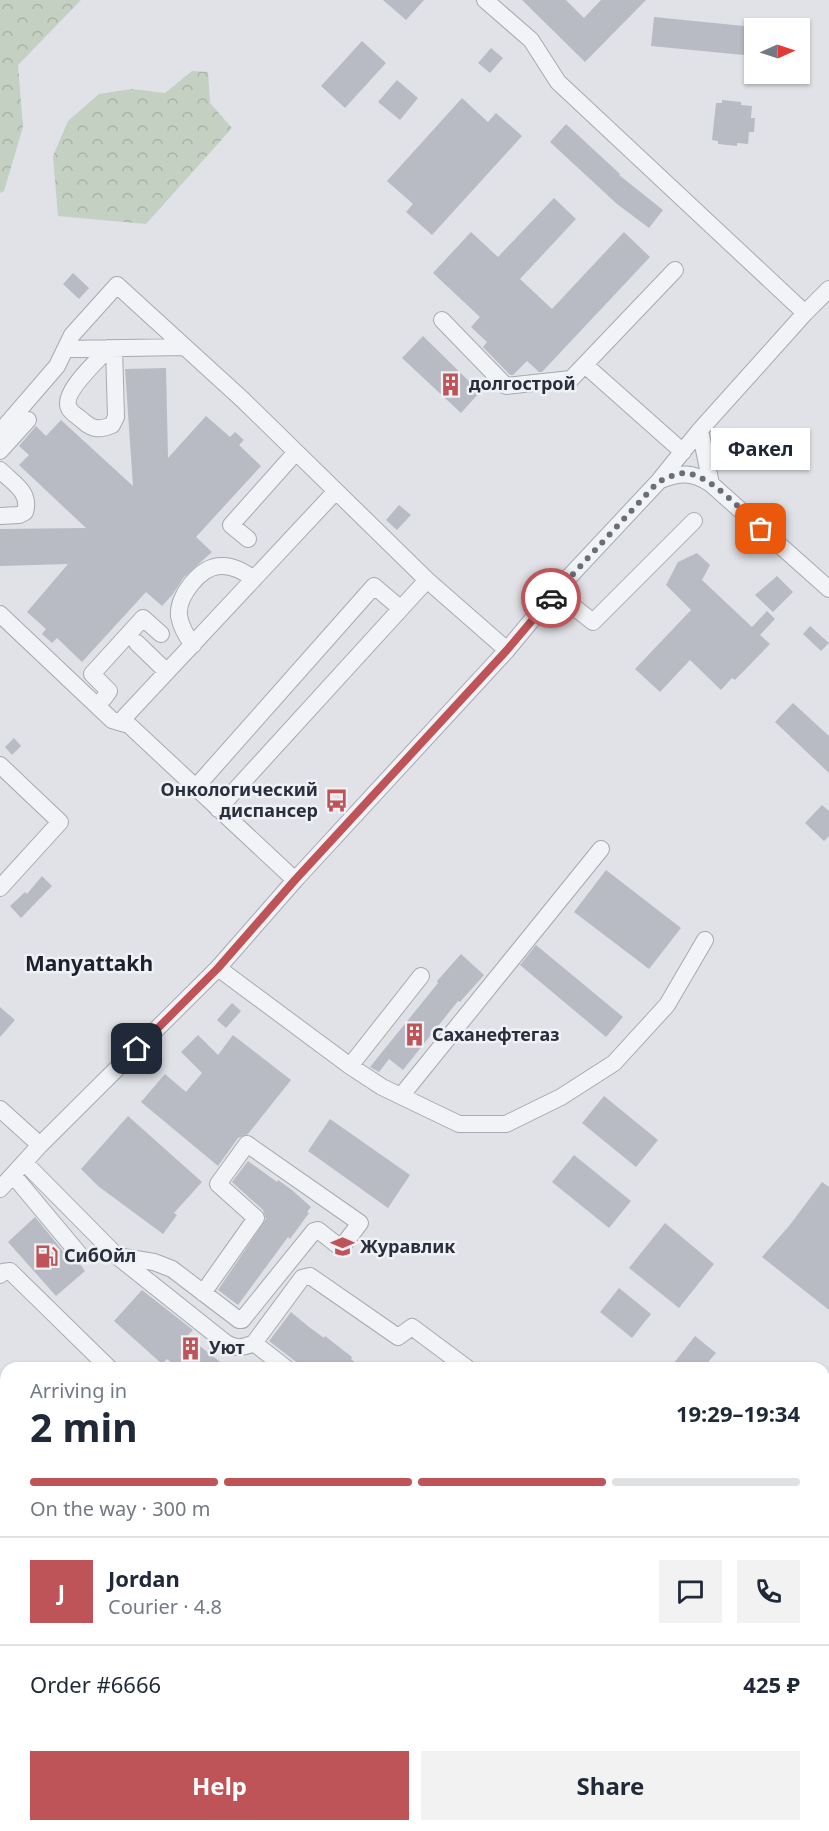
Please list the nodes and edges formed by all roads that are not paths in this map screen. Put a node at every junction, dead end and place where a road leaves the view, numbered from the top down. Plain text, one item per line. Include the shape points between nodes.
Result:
1 (484, 0) edge
2 (675, 270) dead end
3 (829, 290) edge
4 (805, 313) junction
5 (442, 320) dead end
6 (184, 347) junction
7 (65, 349) junction
8 (585, 365) junction
9 (28, 420) dead end
10 (700, 430) junction
11 (0, 432) edge
12 (0, 451) edge
13 (296, 452) junction
14 (683, 452) junction
15 (0, 470) edge
16 (658, 482) junction
17 (711, 484) junction
18 (336, 491) junction
19 (0, 516) edge
20 (694, 521) dead end
21 (248, 539) dead end
22 (254, 579) junction
23 (427, 580) junction
24 (829, 589) edge
25 (555, 592) junction
26 (0, 604) edge
27 (400, 608) junction
28 (0, 614) edge
29 (161, 634) dead end
30 (137, 643) dead end
31 (193, 645) junction
32 (507, 650) junction
33 (167, 672) junction
34 (104, 698) junction
35 (123, 719) junction
36 (0, 765) edge
37 (196, 787) junction
38 (218, 808) junction
39 (601, 849) dead end
40 (295, 880) junction
41 (0, 888) edge
42 (705, 940) dead end
43 (218, 968) junction
44 (421, 976) dead end
45 (350, 1066) junction
46 (400, 1096) junction
47 (0, 1109) edge
48 (40, 1145) junction
49 (19, 1169) junction
50 (0, 1189) edge
51 (79, 1254) dead end
52 (117, 1256) junction
53 (0, 1275) edge
54 (203, 1293) junction
55 (254, 1343) junction
56 (103, 1362) edge
57 (278, 1362) edge
58 (459, 1362) edge

1 - 4 street via 531,40 558,82
2 - 8 street
3 - 4 street
4 - 10 street
5 - 8 street via 506,386 571,379
6 - 7 street
6 - 7 street via 117,285 72,335
6 - 13 street
7 - 11 street via 57,366
8 - 14 street
9 - 12 street
10 - 14 street
10 - 17 street
13 - 18 street
13 - 21 street via 231,525
14 - 16 street
15 - 19 street via 26,495 28,503 26,512 20,515
16 - 17 street via 685,473
16 - 25 street
17 - 24 street
18 - 22 street
18 - 23 street
20 - 25 street via 593,622
22 - 31 street
22 - 31 street via 236,568 219,566 206,571 189,588 179,614 183,632
23 - 27 street
23 - 32 street
25 - 32 street
26 - 34 street
27 - 37 street via 375,586
27 - 38 street
28 - 35 street via 112,720
29 - 34 street via 143,618 92,674 109,691
30 - 33 street
31 - 33 street
32 - 40 street
33 - 35 street
34 - 35 street
35 - 37 street
36 - 41 street via 60,822
37 - 38 street
38 - 40 street
39 - 46 street
40 - 43 street
42 - 46 street via 667,1005 614,1063 561,1097 506,1124 459,1124
43 - 45 street
43 - 48 street
44 - 45 street
45 - 46 street
47 - 48 street
48 - 49 street
49 - 50 street
49 - 51 street
49 - 52 street
52 - 54 street via 172,1269
52 - 55 street via 226,1343 234,1348
53 - 56 street via 10,1271
54 - 54 street via 256,1218 218,1184 247,1144 360,1223 340,1248 318,1230 314,1231 242,1320
55 - 57 street
55 - 58 street via 302,1278 310,1276 398,1337 412,1327

